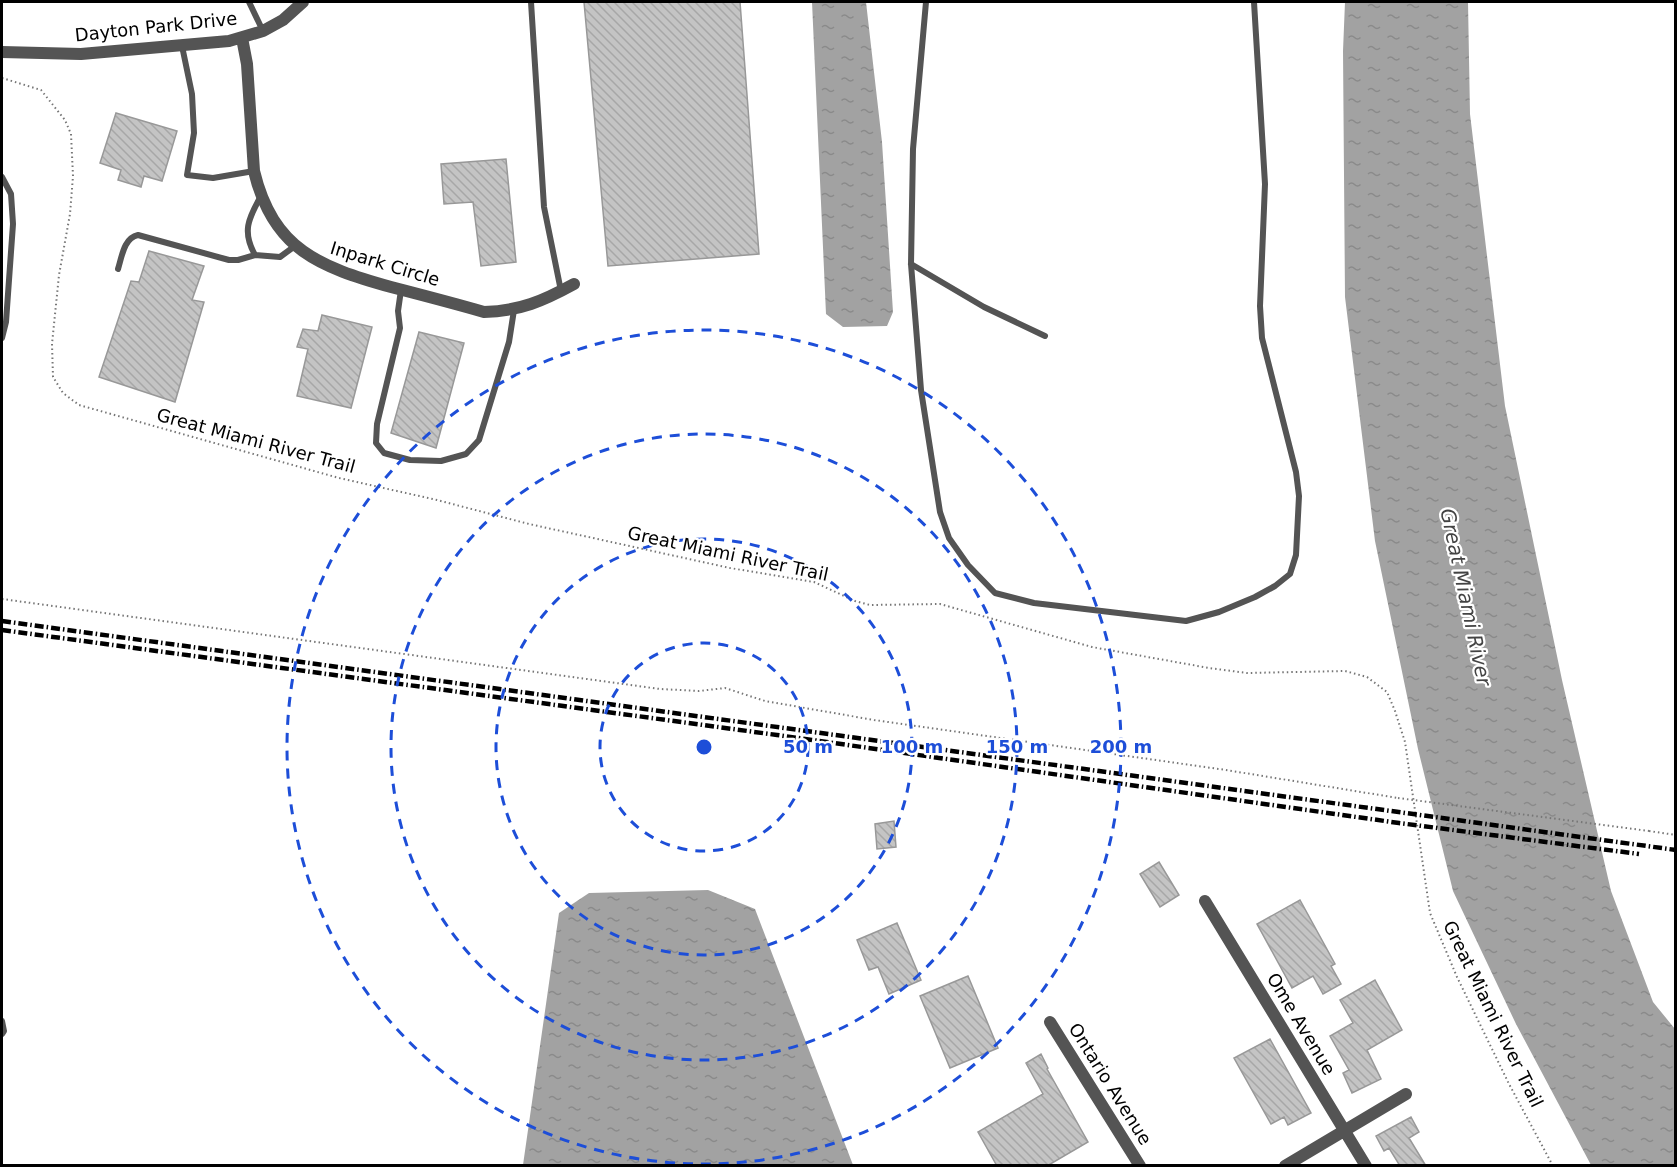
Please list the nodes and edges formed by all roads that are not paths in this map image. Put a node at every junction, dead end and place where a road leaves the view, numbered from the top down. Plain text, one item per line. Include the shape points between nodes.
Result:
1 (249, 2) edge
2 (303, 2) edge
3 (531, 2) edge
4 (926, 2) edge
5 (1254, 2) edge
6 (263, 31) junction
7 (242, 38) junction
8 (182, 46) junction
9 (2, 52) edge
10 (254, 171) junction
11 (3, 181) edge
12 (261, 196) junction
13 (295, 246) junction
14 (255, 255) junction
15 (911, 264) junction
16 (118, 269) dead end
17 (574, 284) dead end
18 (401, 289) junction
19 (561, 291) junction
20 (514, 310) junction
21 (1045, 336) dead end
22 (2, 338) edge
23 (1205, 901) dead end
24 (2, 1021) edge
25 (1050, 1022) dead end
26 (2, 1034) edge
27 (1406, 1094) dead end
28 (1344, 1129) junction
29 (1140, 1166) edge
30 (1285, 1166) edge
31 (1366, 1166) edge

1 - 6 lane
2 - 6 street, Dayton Park Drive
3 - 19 lane via 544,207
4 - 15 lane via 913,150
5 - 15 lane via 1265,184 1262,338 1299,496 1296,555 1290,574 1275,586 1246,601 1186,621 1034,603 995,593 949,538 940,512 921,390
6 - 7 street, Dayton Park Drive
7 - 8 street, Dayton Park Drive
7 - 10 street, Inpark Circle
8 - 9 street, Dayton Park Drive via 81,54
8 - 10 lane via 192,94 194,133 187,175 213,178
10 - 12 street, Inpark Circle
11 - 22 lane via 11,194 13,224
12 - 13 street, Inpark Circle via 279,229
12 - 14 lane via 248,228 247,240
13 - 14 lane via 280,257
13 - 18 street, Inpark Circle via 340,272
14 - 16 lane via 229,260 138,234 128,240
15 - 21 lane via 984,307
17 - 19 street, Inpark Circle
18 - 20 street, Inpark Circle via 484,312
18 - 20 lane via 400,328 376,443 384,453 410,460 449,459 466,454 479,440 509,342
19 - 20 street, Inpark Circle
23 - 28 street, Ome Avenue
24 - 26 lane
25 - 29 street, Ontario Avenue
27 - 28 street
28 - 30 street
28 - 31 street, Ome Avenue

